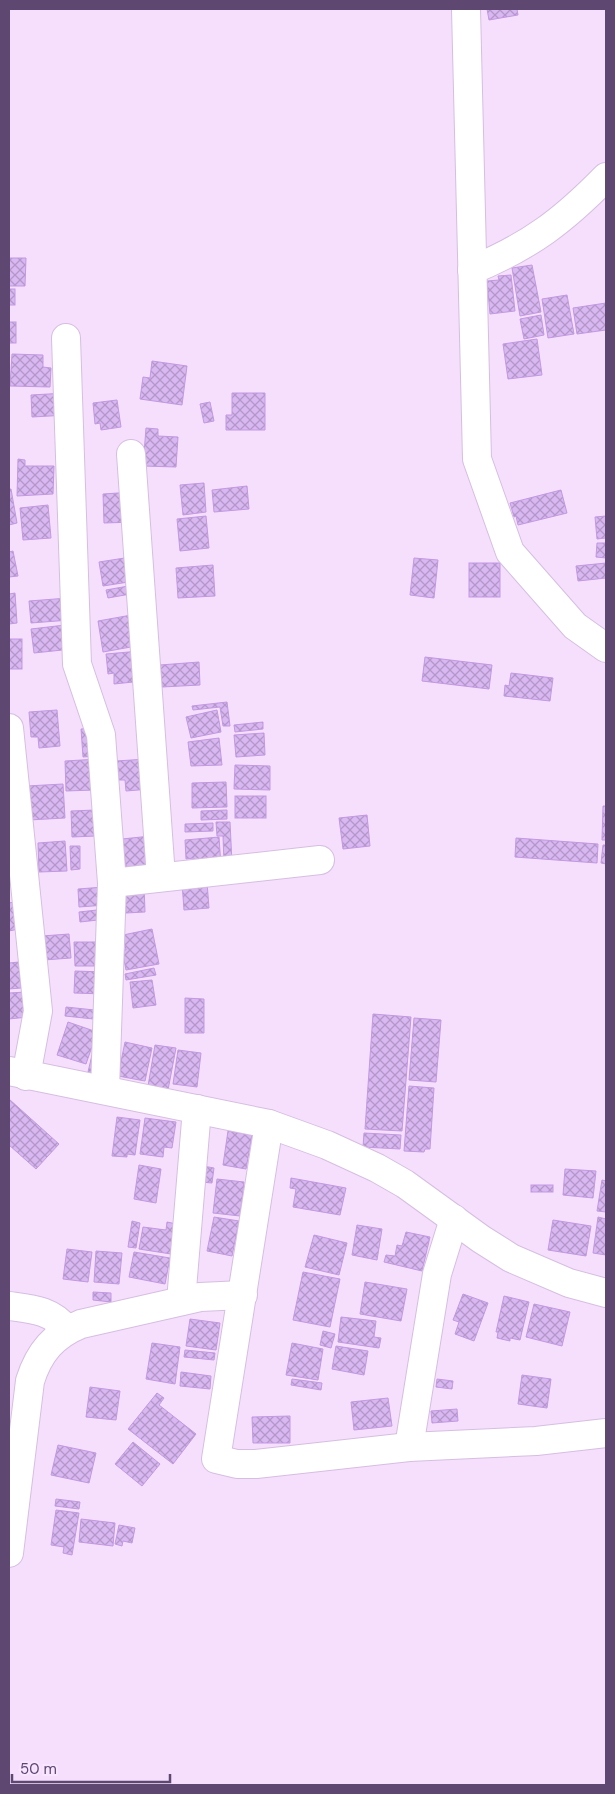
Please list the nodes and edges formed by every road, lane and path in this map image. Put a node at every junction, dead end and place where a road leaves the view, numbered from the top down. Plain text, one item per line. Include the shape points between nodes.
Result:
1 (466, 9) edge
2 (606, 177) edge
3 (472, 270) junction
4 (66, 338) dead end
5 (132, 454) dead end
6 (606, 648) edge
7 (9, 728) edge
8 (320, 860) dead end
9 (161, 877) junction
10 (112, 883) junction
11 (18, 1073) edge
12 (105, 1090) junction
13 (196, 1109) junction
14 (269, 1124) junction
15 (454, 1220) junction
16 (606, 1293) edge
17 (243, 1296) junction
18 (181, 1301) junction
19 (9, 1306) edge
20 (67, 1330) junction
21 (606, 1433) edge
22 (409, 1446) junction
23 (9, 1553) edge

1 - 3 street
2 - 3 street via 554,226 509,254
3 - 6 street via 477,459 510,552 575,626
4 - 10 street via 77,664 101,735
5 - 9 street
7 - 11 street via 38,1011
8 - 9 street
9 - 10 street
10 - 12 street
11 - 12 street
12 - 13 street
13 - 14 street
13 - 18 street
14 - 15 street via 377,1168
14 - 17 street
15 - 16 street via 511,1258 540,1272 569,1284
15 - 22 street via 437,1274
17 - 18 street
17 - 22 street via 216,1459 256,1464
18 - 20 street
19 - 20 street via 45,1312 54,1316
20 - 23 street via 53,1340 34,1365
21 - 22 street via 536,1441

